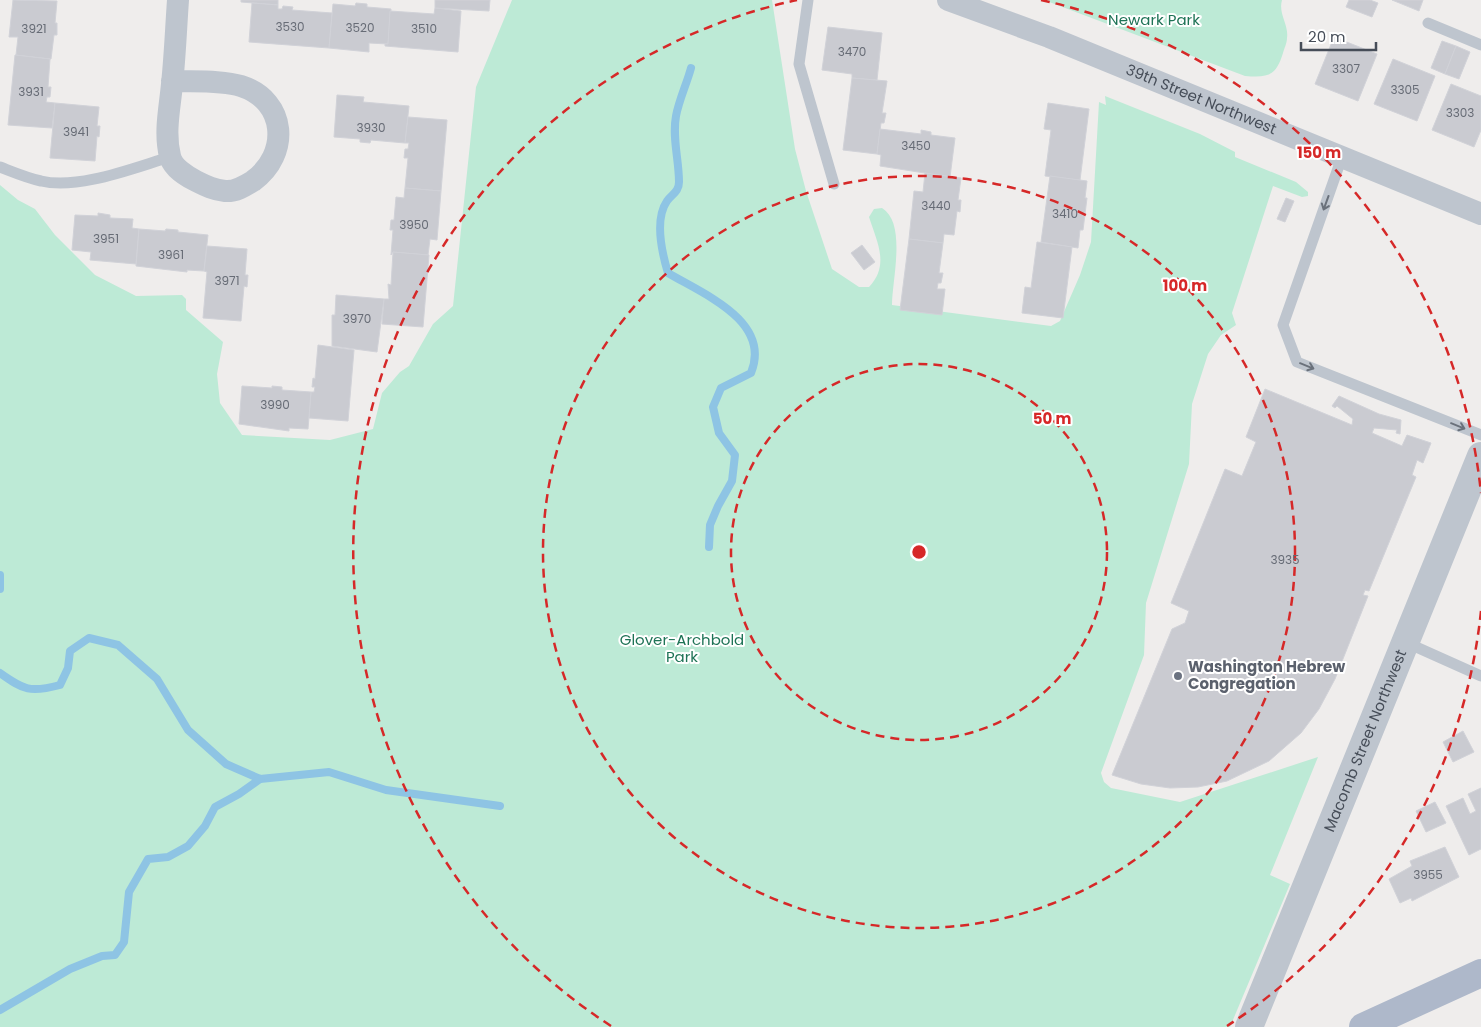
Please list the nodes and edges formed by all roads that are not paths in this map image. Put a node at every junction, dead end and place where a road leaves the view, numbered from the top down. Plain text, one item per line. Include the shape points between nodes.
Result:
1 (178, 0) edge
2 (808, 0) edge
3 (948, 0) edge
4 (1428, 23) dead end
5 (1481, 45) edge
6 (172, 81) junction
7 (170, 157) junction
8 (1342, 157) junction
9 (0, 167) edge
10 (834, 184) dead end
11 (1481, 214) edge
12 (1481, 435) edge
13 (1481, 456) edge
14 (1405, 642) junction
15 (1481, 676) edge
16 (1481, 973) edge
17 (1249, 1027) edge
18 (1363, 1027) edge

1 - 6 street
2 - 10 lane via 799,64
3 - 8 street, 39th Street Northwest via 1049,37
4 - 5 lane
6 - 7 street via 167,132
6 - 7 street via 238,85 254,91 276,116 279,133 277,150 270,165 244,187 227,191 210,188 191,179 177,168
7 - 9 lane via 69,183 42,181
8 - 11 street, 39th Street Northwest
8 -> 12 lane via 1283,325 1296,362
13 - 14 street, Macomb Street Northwest
14 - 15 lane
14 - 17 street, Macomb Street Northwest
16 - 18 main road

